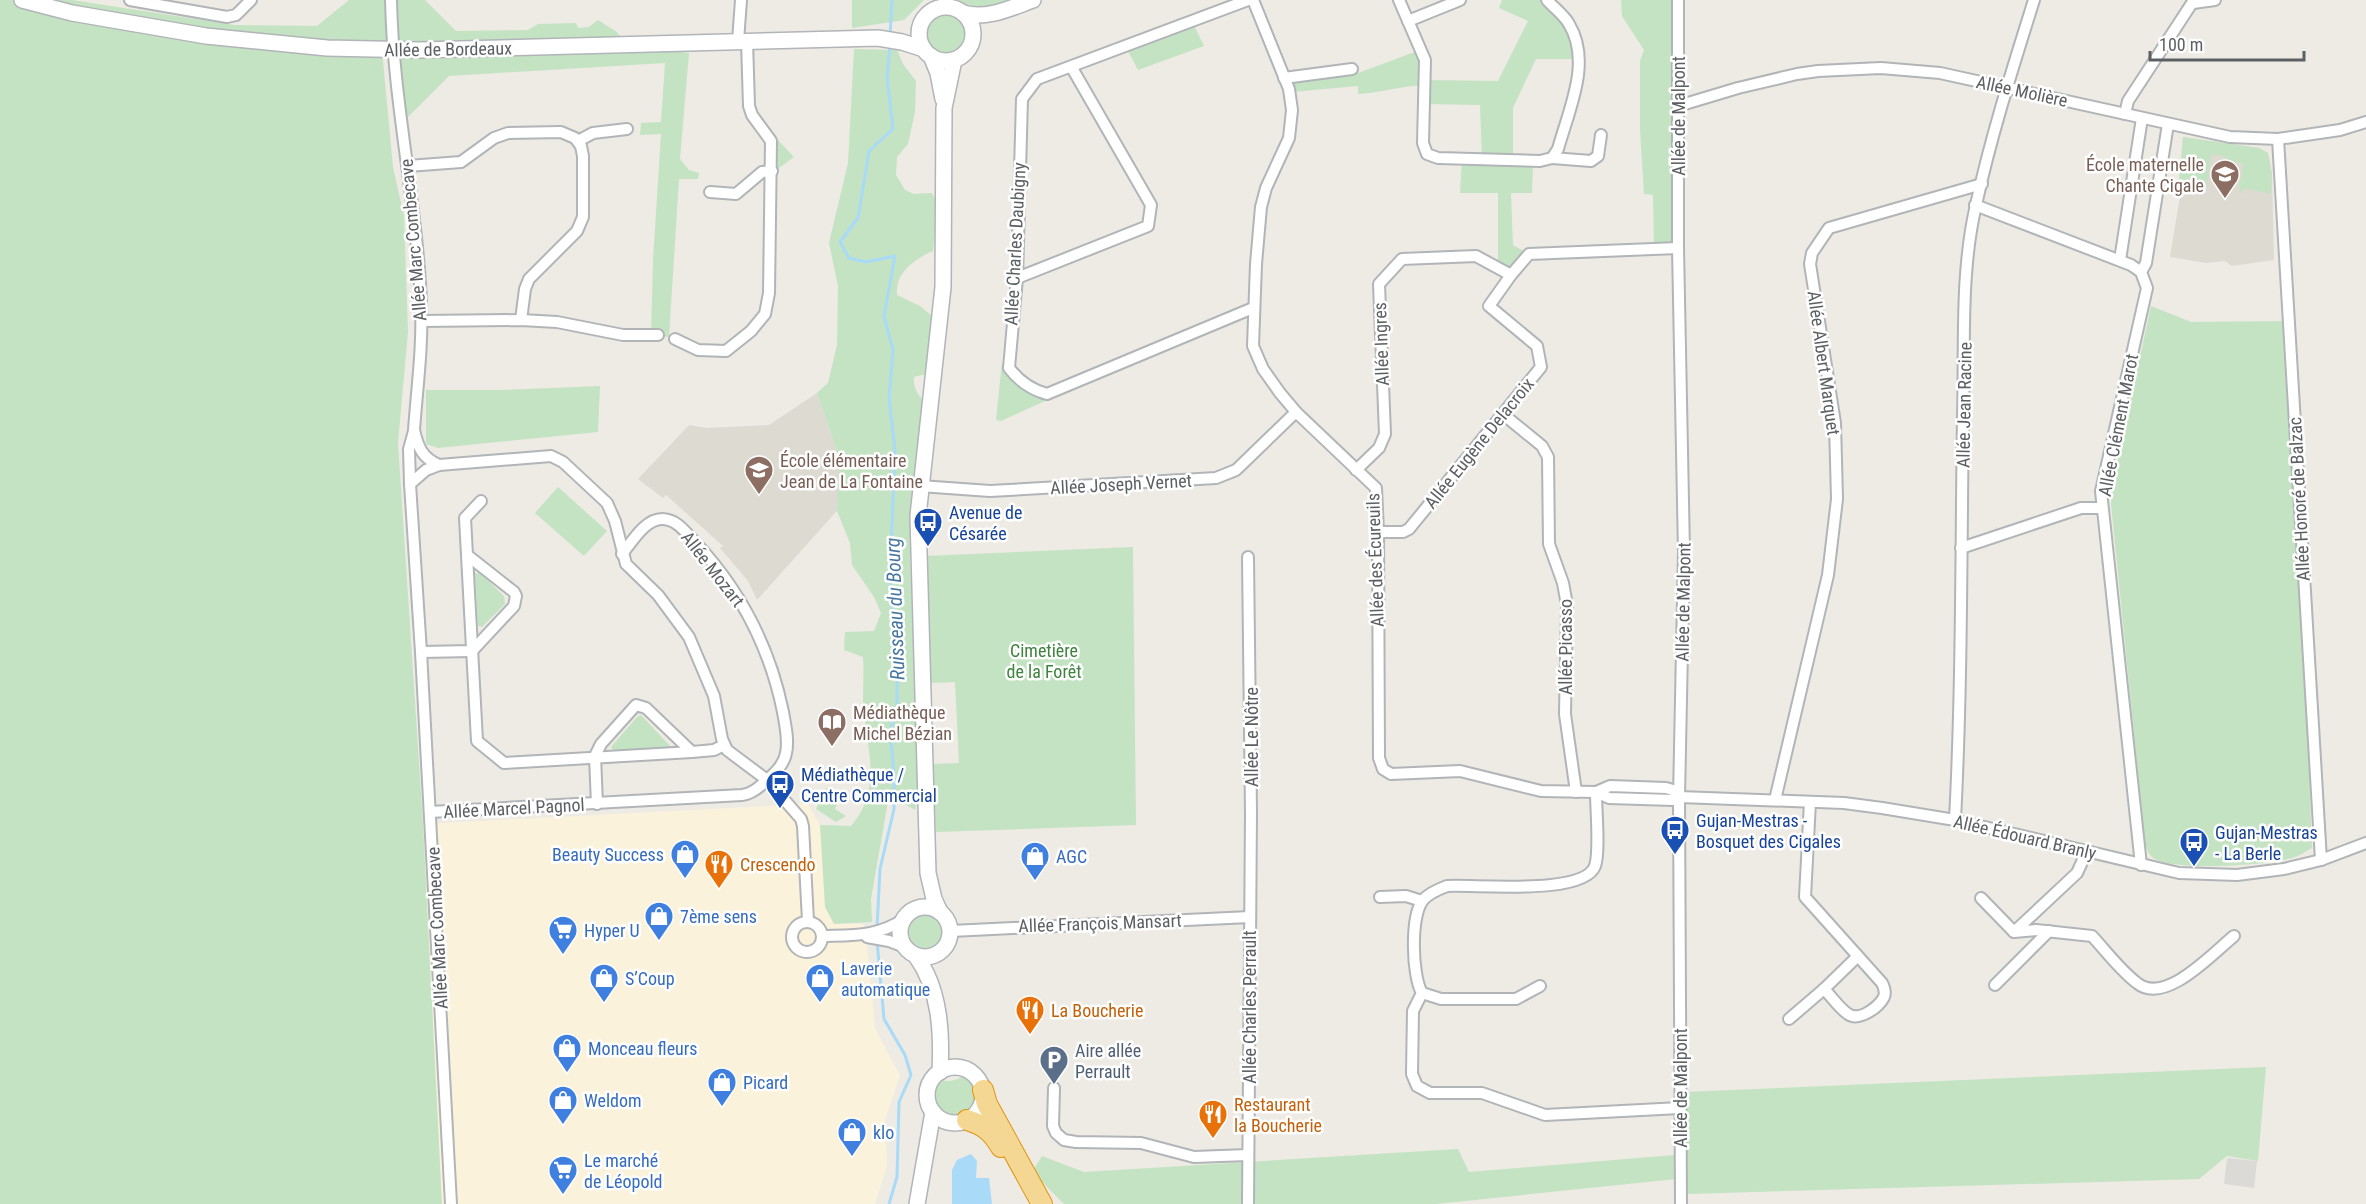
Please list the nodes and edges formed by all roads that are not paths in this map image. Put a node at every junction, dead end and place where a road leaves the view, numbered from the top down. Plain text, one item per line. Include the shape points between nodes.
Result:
1 (22, 0) edge
2 (130, 0) edge
3 (252, 0) edge
4 (391, 0) edge
5 (741, 0) edge
6 (1033, 0) edge
7 (1248, 0) edge
8 (1253, 0) edge
9 (1400, 0) edge
10 (1460, 0) edge
11 (1547, 0) edge
12 (1678, 0) edge
13 (2034, 0) edge
14 (2216, 0) edge
15 (2193, 2) edge
16 (937, 5) edge
17 (958, 8) edge
18 (1003, 12) junction
19 (1408, 21) junction
20 (922, 23) junction
21 (899, 36) junction
22 (742, 41) junction
23 (972, 42) junction
24 (393, 50) junction
25 (927, 53) junction
26 (954, 60) junction
27 (1072, 68) junction
28 (1352, 69) dead end
29 (1284, 78) junction
30 (2007, 88) junction
31 (1678, 106) junction
32 (944, 108) junction
33 (2125, 114) junction
34 (2142, 118) junction
35 (2366, 122) edge
36 (2168, 124) junction
37 (627, 129) dead end
38 (1601, 135) dead end
39 (2278, 139) junction
40 (578, 141) junction
41 (1552, 158) junction
42 (408, 166) junction
43 (772, 171) junction
44 (1982, 184) junction
45 (710, 192) dead end
46 (1976, 205) junction
47 (1678, 248) junction
48 (2120, 260) junction
49 (2141, 272) junction
50 (1511, 275) junction
51 (1017, 278) junction
52 (1254, 308) junction
53 (521, 320) junction
54 (422, 321) junction
55 (658, 335) dead end
56 (675, 339) dead end
57 (1296, 412) junction
58 (1504, 415) junction
59 (414, 430) junction
60 (439, 465) junction
61 (1356, 470) junction
62 (410, 484) junction
63 (921, 486) junction
64 (481, 501) dead end
65 (2102, 508) junction
66 (1378, 532) junction
67 (1961, 548) junction
68 (467, 555) junction
69 (1248, 556) dead end
70 (624, 559) junction
71 (472, 651) junction
72 (421, 652) junction
73 (724, 745) junction
74 (692, 752) junction
75 (595, 756) junction
76 (767, 780) junction
77 (1576, 792) junction
78 (1596, 792) junction
79 (1679, 797) junction
80 (1775, 800) junction
81 (1810, 802) junction
82 (597, 804) junction
83 (430, 812) junction
84 (1955, 820) junction
85 (2366, 843) edge
86 (2087, 851) junction
87 (2321, 860) junction
88 (2141, 865) junction
89 (928, 873) junction
90 (1380, 897) dead end
91 (1981, 898) dead end
92 (1422, 900) junction
93 (940, 912) junction
94 (909, 914) junction
95 (1250, 917) junction
96 (808, 921) junction
97 (951, 931) junction
98 (2049, 931) junction
99 (2014, 932) junction
100 (888, 935) junction
101 (822, 936) junction
102 (2234, 936) dead end
103 (910, 952) junction
104 (939, 954) junction
105 (1858, 956) junction
106 (932, 984) junction
107 (1995, 985) dead end
108 (1540, 986) dead end
109 (1824, 989) junction
110 (1422, 993) junction
111 (1789, 1019) dead end
112 (941, 1035) junction
113 (967, 1070) junction
114 (940, 1072) junction
115 (1054, 1088) dead end
116 (983, 1090) junction
117 (1680, 1108) junction
118 (933, 1112) junction
119 (962, 1121) junction
120 (1248, 1155) junction
121 (926, 1159) junction
122 (451, 1204) edge
123 (917, 1204) edge
124 (1032, 1204) edge
125 (1042, 1204) edge
126 (1248, 1204) edge
127 (1681, 1204) edge

1 - 24 street, Allée de Bordeaux via 83,15 206,36
2 - 3 street via 227,16 236,15
4 - 24 street, Allée Marc Combecave
5 - 22 street
6 - 18 street
7 - 27 street, Allée Charles Daubigny
8 - 29 street, Allée des Écureuils
9 - 19 street
10 - 19 street
11 - 41 street via 1568,22 1578,43 1580,67 1558,149
12 - 31 street, Allée de Malpont
13 - 30 street, Allée Jean Racine
14 - 15 street
15 - 33 street via 2128,101
16 - 17 street
16 - 20 street
17 - 18 street via 981,15
17 - 23 street via 972,26
18 - 23 street
19 - 41 street via 1425,60 1423,143 1427,154 1450,159
20 - 21 street
20 - 25 street via 920,37
21 - 22 street, Allée de Bordeaux
21 - 25 street, Allée de Bordeaux
22 - 24 street, Allée de Bordeaux
22 - 43 street via 749,106 771,141
23 - 26 street
24 - 42 street, Allée Marc Combecave
25 - 26 street
25 - 32 street via 938,74
26 - 32 street
27 - 51 street, Allée Charles Daubigny via 1037,79 1022,99
27 - 51 street via 1151,205 1148,226
28 - 29 street
29 - 52 street, Allée des Écureuils via 1292,117 1288,138 1263,196
30 - 31 street, Allée Molière via 1940,73 1881,68 1818,71
30 - 33 street, Allée Molière
30 - 44 street, Allée Jean Racine
31 - 47 street, Allée de Malpont
32 - 63 street via 943,287
33 - 34 street, Allée Molière
34 - 36 street, Allée Molière
34 - 48 street
35 - 39 street, Allée Molière
36 - 39 street, Allée Molière via 2230,137
36 - 49 street via 2146,263
37 - 40 street via 593,133
38 - 41 street via 1598,156 1591,161
39 - 87 street, Allée Honoré de Balzac
40 - 42 street via 561,132 508,133 494,138 461,162
40 - 53 street via 583,156 583,217 573,236 529,279
42 - 54 street, Allée Marc Combecave
43 - 45 street via 762,171 736,194
43 - 56 street via 765,314 751,332 726,351 698,350
44 - 46 street, Allée Jean Racine
44 - 80 street, Allée Albert Marquet via 1829,228 1812,253 1810,264 1835,423 1837,499 1828,575
46 - 48 street
46 - 67 street, Allée Jean Racine via 1967,273
47 - 50 street, Allée Eugène Delacroix via 1529,254
47 - 79 street, Allée de Malpont via 1684,552
48 - 49 street
49 - 65 street, Allée Clément Marot via 2147,288 2101,491
50 - 58 street, Allée Eugène Delacroix via 1489,306 1537,346 1541,367
50 - 61 street, Allée Ingres via 1476,256 1402,259 1378,284 1384,434 1379,448
51 - 52 street, Allée Charles Daubigny via 1009,368 1017,378 1047,394
52 - 57 street, Allée des Écureuils via 1255,352 1267,376
53 - 54 street
53 - 55 street via 557,322 623,335
54 - 59 street, Allée Marc Combecave
57 - 61 street, Allée des Écureuils
57 - 63 street, Allée Joseph Vernet via 1236,470 1216,478 990,491
58 - 66 street, Allée Eugène Delacroix via 1409,529
58 - 77 street, Allée Picasso via 1542,446 1548,457 1549,544 1567,605 1565,714
59 - 60 street, Allée Marc Combecave via 423,454
59 - 62 street, Allée Marc Combecave via 409,449
60 - 62 street
60 - 70 street via 535,456 558,459 611,509
61 - 66 street, Allée des Écureuils via 1376,488
62 - 72 street, Allée Marc Combecave
63 - 89 street via 918,541
64 - 68 street via 465,518
65 - 67 street via 2081,508
65 - 88 street, Allée Clément Marot
66 - 77 street, Allée des Écureuils via 1379,758 1383,769 1396,775 1460,771 1541,791
67 - 84 street, Allée Jean Racine via 1961,705
68 - 71 street
68 - 71 street via 516,596 514,606
69 - 95 street, Allée Le Nôtre
70 - 73 street via 689,637 714,696
70 - 76 street, Allée Mozart via 651,522 671,521 700,547 741,600 767,655 784,718 787,751 782,764
71 - 72 street
71 - 75 street via 477,741 504,763
72 - 83 street, Allée Marc Combecave
73 - 74 street
73 - 76 street
74 - 75 street
74 - 75 street via 646,708 636,705
75 - 82 street, Allée Marcel Pagnol
76 - 82 street, Allée Marcel Pagnol via 742,795
76 - 96 street via 798,813 803,826
77 - 78 street, Allée des Écureuils
78 - 79 street, Allée des Écureuils via 1609,798
78 - 92 street via 1596,858 1593,870 1585,878 1546,885 1447,886
79 - 80 street, Allée Édouard Branly
79 - 117 street, Allée de Malpont
80 - 81 street, Allée Édouard Branly
81 - 84 street, Allée Édouard Branly via 1844,802
81 - 105 street via 1805,897
82 - 83 street, Allée Marcel Pagnol
83 - 122 street, Allée Marc Combecave
84 - 86 street, Allée Édouard Branly
85 - 87 street, Allée Édouard Branly
86 - 88 street, Allée Édouard Branly
86 - 99 street via 2077,873
87 - 88 street, Allée Édouard Branly via 2237,875 2179,873
89 - 93 street
89 - 94 street
90 - 92 street
91 - 99 street
92 - 110 street via 1414,926 1416,976
93 - 94 street via 926,907
93 - 97 street
94 - 100 street
94 - 103 street via 900,933
95 - 97 street, Allée François Mansart
95 - 120 street, Allée Charles Perrault
96 - 101 street via 819,928
96 - 101 street via 798,924 792,932 795,947 804,952 813,950 820,945
97 - 104 street via 948,944
98 - 99 street
98 - 102 street via 2092,936 2138,985 2152,989 2178,982
98 - 107 street
100 - 101 street
100 - 103 street
103 - 104 street via 924,958
103 - 106 street
104 - 106 street
105 - 109 street
105 - 109 street via 1882,983 1883,998 1856,1017 1848,1015
106 - 112 street
108 - 110 street via 1516,999 1441,999
109 - 111 street
110 - 117 street via 1413,1011 1412,1074 1423,1090 1482,1093 1545,1115
112 - 113 street
112 - 114 street
113 - 114 street via 949,1068
113 - 116 street
114 - 118 street via 929,1085 927,1095
115 - 120 street via 1053,1126 1064,1140 1141,1143 1194,1157
116 - 119 street via 980,1108
116 - 125 highway
117 - 127 street, Allée de Malpont
118 - 119 street via 948,1122
118 - 121 street
119 - 121 street via 943,1133
119 - 124 highway via 992,1133
120 - 126 street, Allée Charles Perrault
121 - 123 street

